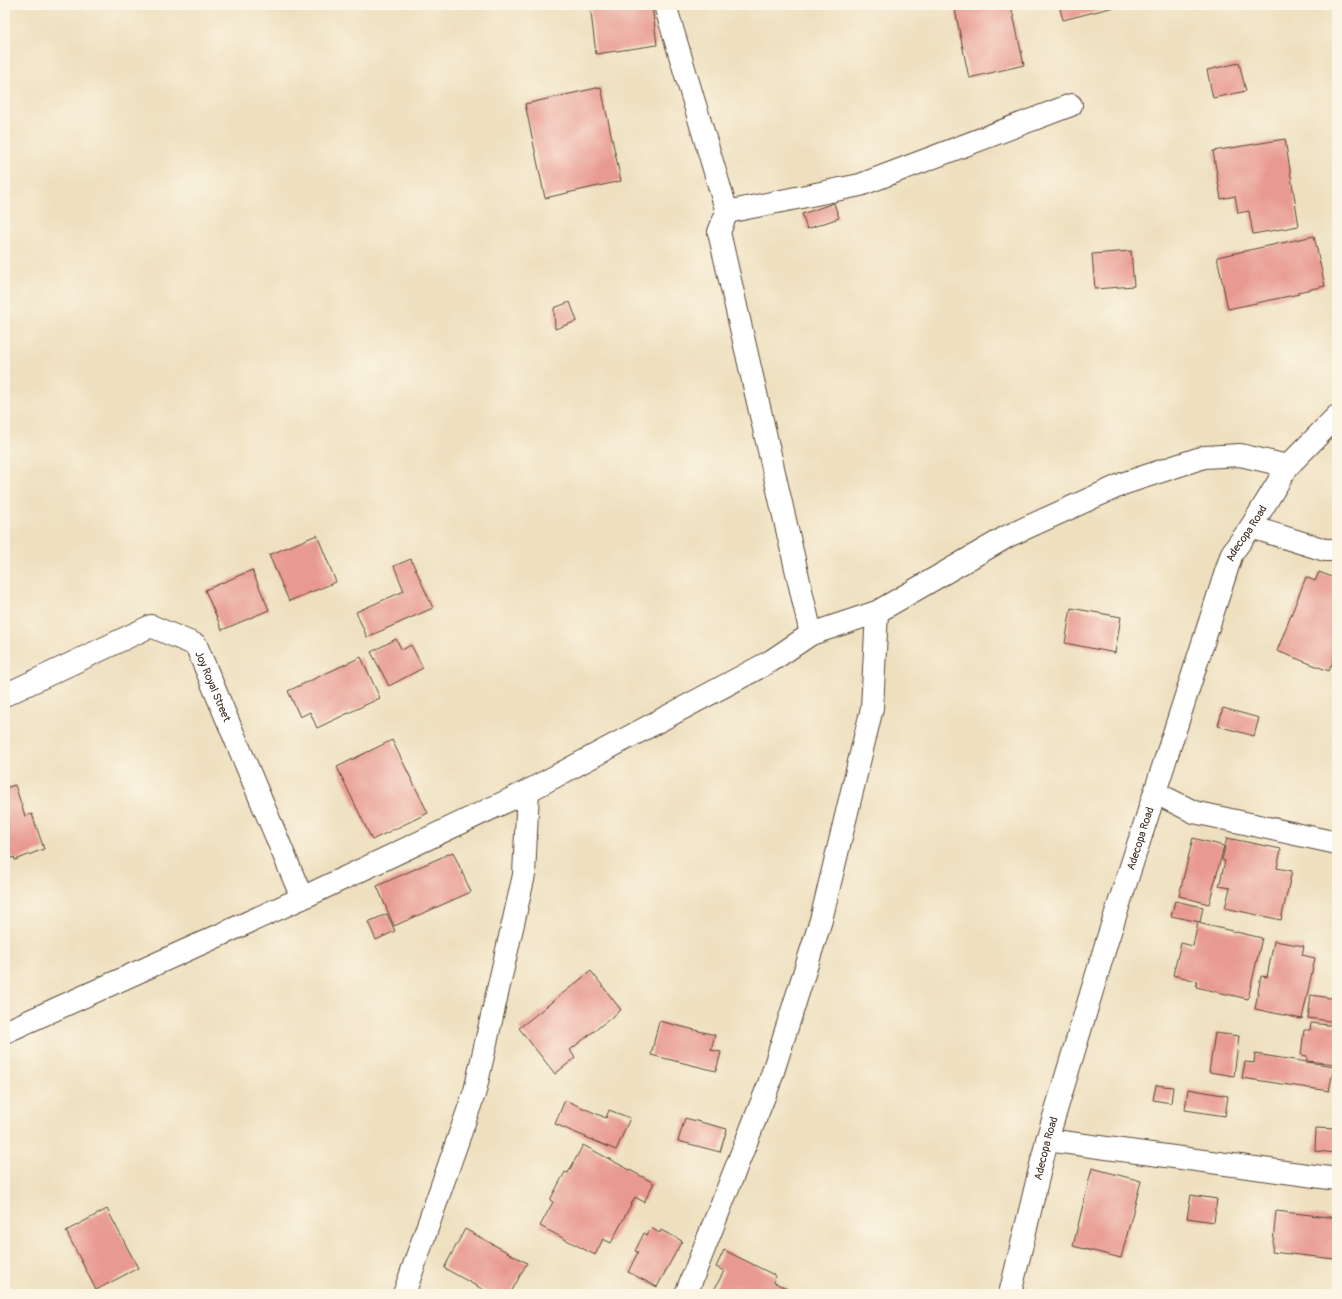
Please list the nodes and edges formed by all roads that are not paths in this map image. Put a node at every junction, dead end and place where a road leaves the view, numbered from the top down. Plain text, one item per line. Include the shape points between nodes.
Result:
1 (665, 5) edge
2 (1071, 104) dead end
3 (727, 212) junction
4 (1337, 416) edge
5 (1288, 466) junction
6 (1251, 527) junction
7 (1337, 550) edge
8 (877, 612) junction
9 (810, 634) junction
10 (5, 695) edge
11 (528, 791) junction
12 (1156, 793) junction
13 (1337, 842) edge
14 (302, 898) junction
15 (5, 1032) edge
16 (1048, 1140) junction
17 (1337, 1179) edge
18 (404, 1294) edge
19 (686, 1294) edge
20 (1010, 1294) edge

1 - 3 street
2 - 3 street via 860,185
3 - 9 street via 719,232
4 - 5 street, Adecopa Road
5 - 6 street, Adecopa Road
5 - 8 street via 1240,454 1204,457 1125,483 1008,536
6 - 7 street via 1325,550
6 - 12 street, Adecopa Road via 1232,552
8 - 9 street
8 - 19 street via 872,708 821,920 769,1084
9 - 11 street via 771,661
10 - 14 street, Joy Royal Street via 151,626 196,645
11 - 14 street
11 - 18 street via 524,875 475,1091
12 - 13 street via 1194,812
12 - 16 street, Adecopa Road via 1107,941
14 - 15 street
16 - 17 street
16 - 20 street, Adecopa Road

